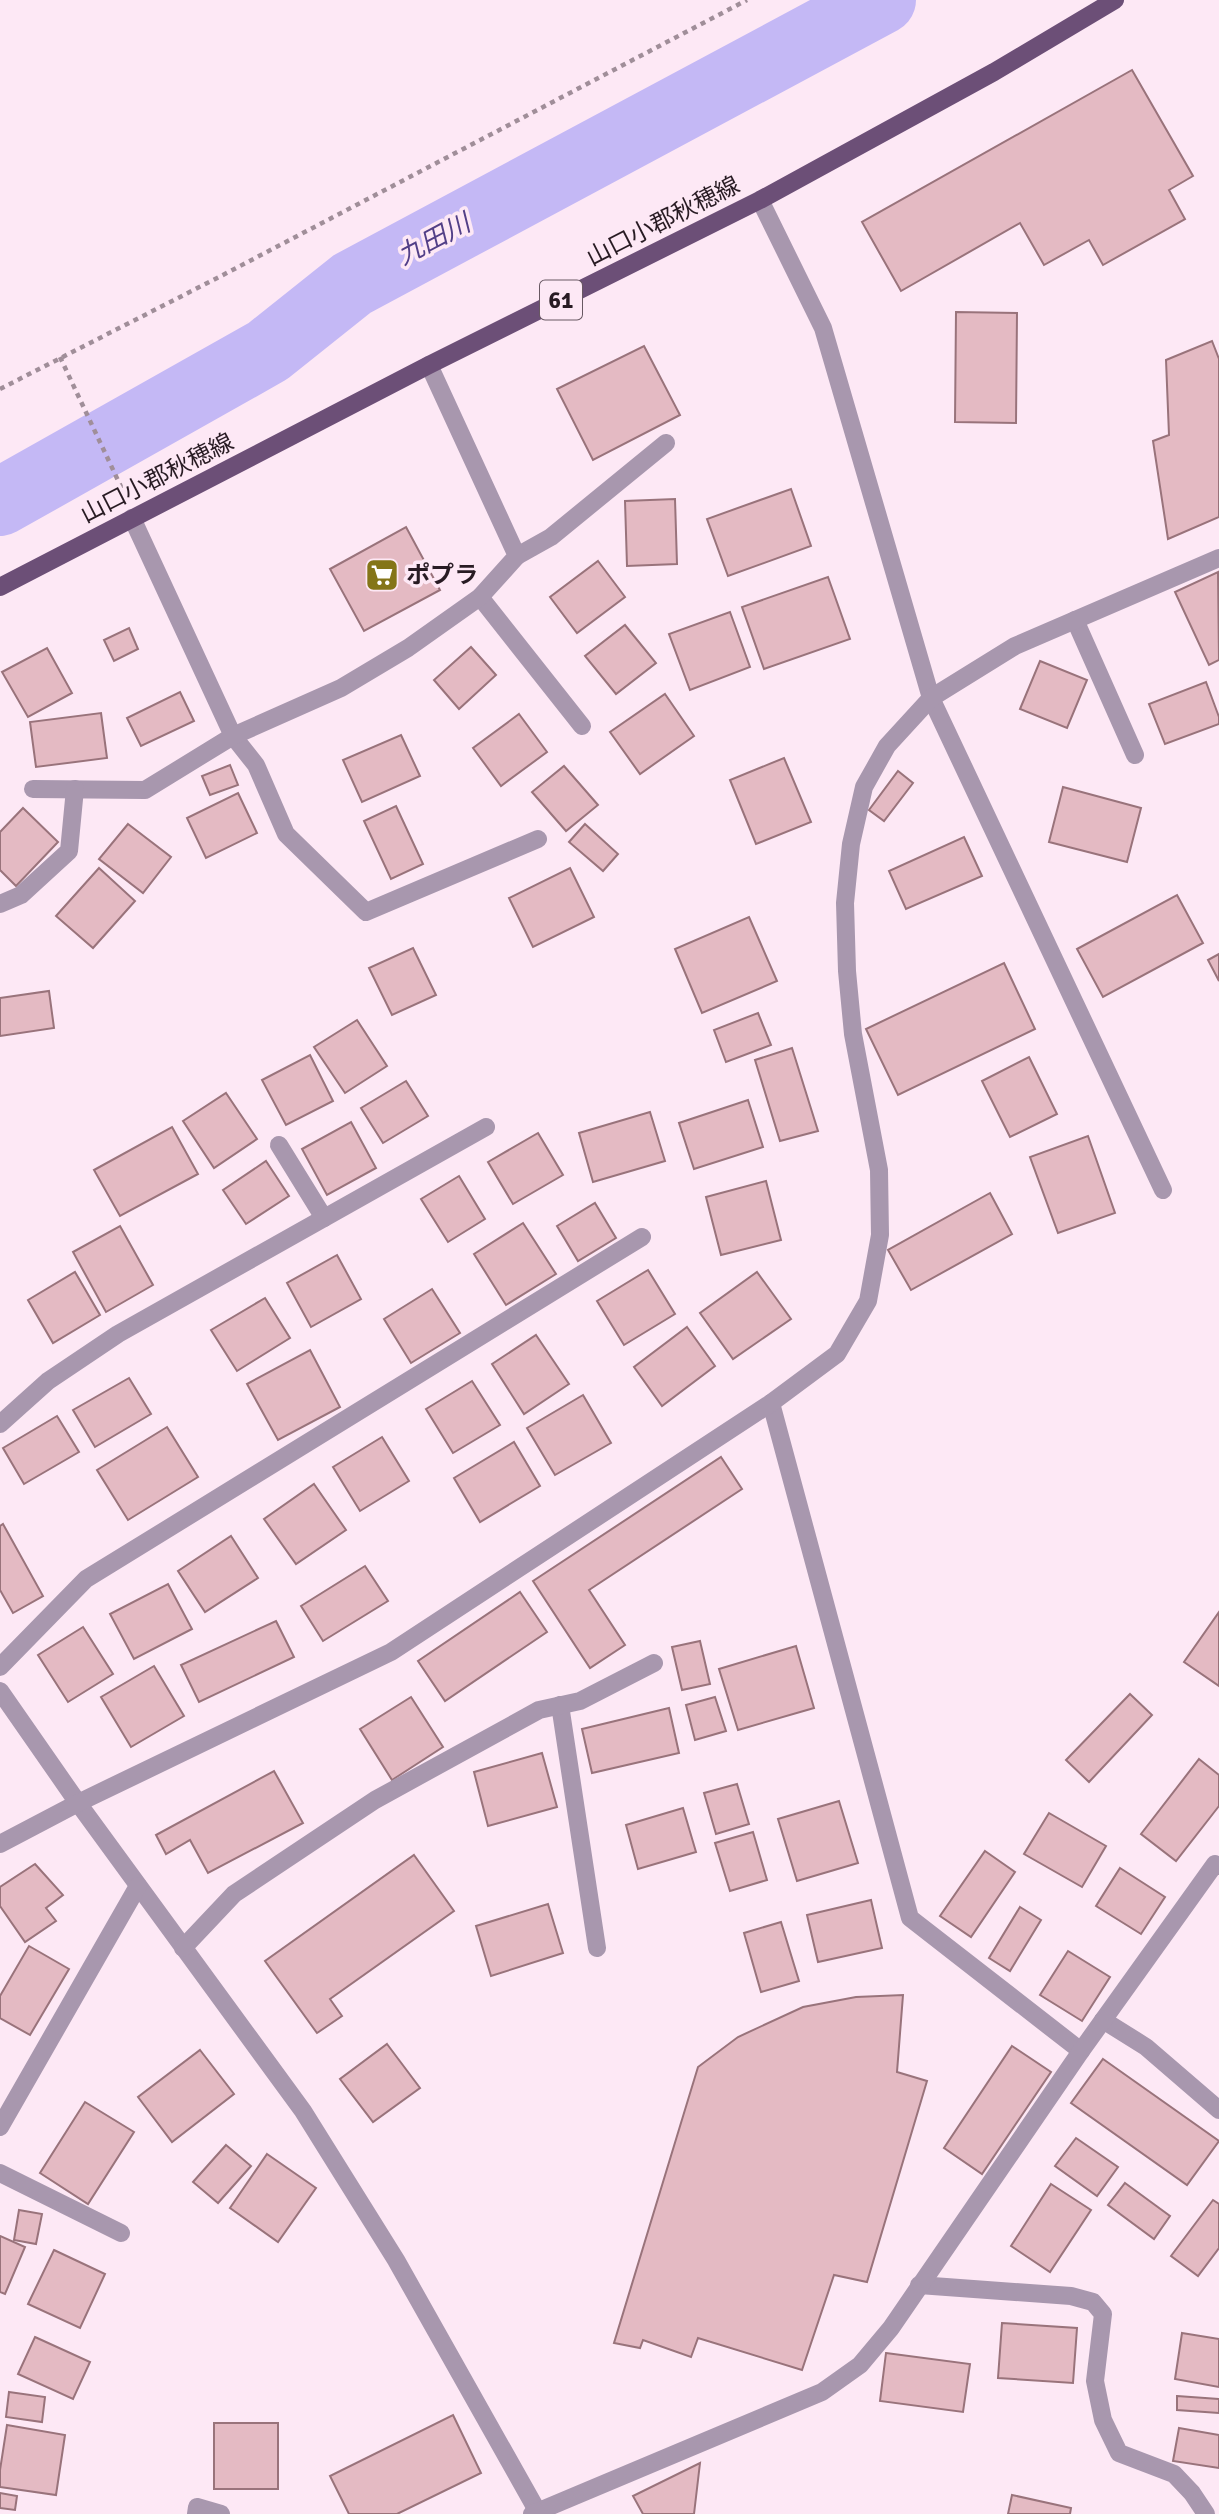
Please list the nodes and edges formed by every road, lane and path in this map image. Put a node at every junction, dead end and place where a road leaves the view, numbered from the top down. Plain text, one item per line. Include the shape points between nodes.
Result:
1 (747, 0) edge
2 (1115, 0) edge
3 (760, 200) junction
4 (60, 357) junction
5 (429, 365) junction
6 (0, 389) edge
7 (667, 443) dead end
8 (118, 478) dead end
9 (132, 518) junction
10 (517, 556) junction
11 (1219, 558) edge
12 (0, 587) edge
13 (480, 597) junction
14 (1075, 620) junction
15 (931, 698) junction
16 (582, 726) dead end
17 (233, 736) junction
18 (1135, 754) dead end
19 (33, 789) dead end
20 (75, 789) junction
21 (538, 839) dead end
22 (0, 904) edge
23 (486, 1127) dead end
24 (279, 1146) dead end
25 (1163, 1190) dead end
26 (324, 1218) junction
27 (642, 1237) dead end
28 (771, 1402) junction
29 (0, 1424) edge
30 (654, 1663) dead end
31 (0, 1667) edge
32 (0, 1691) edge
33 (560, 1705) junction
34 (78, 1803) junction
35 (0, 1844) edge
36 (1218, 1863) edge
37 (138, 1886) junction
38 (184, 1948) junction
39 (597, 1948) dead end
40 (1103, 2020) junction
41 (1081, 2051) junction
42 (1219, 2110) edge
43 (0, 2127) edge
44 (0, 2173) edge
45 (121, 2233) dead end
46 (919, 2286) junction
47 (536, 2513) edge
48 (196, 2514) edge
49 (221, 2514) edge
50 (1206, 2514) edge

1 - 4 path
2 - 3 main road, 山口小郡秋穂線 / 61
3 - 5 main road, 山口小郡秋穂線 / 61
3 - 15 street via 823,328
4 - 6 path
4 - 8 path
5 - 9 main road, 山口小郡秋穂線 / 61
5 - 10 street
7 - 10 street via 551,537
9 - 12 main road, 山口小郡秋穂線 / 61
9 - 17 street
10 - 13 street
11 - 14 street
13 - 16 street
13 - 17 street via 341,688
14 - 15 street via 1015,646
14 - 18 street
15 - 25 street
15 - 28 street via 887,746 864,787 846,891 853,1034 879,1170 880,1235 868,1301 837,1354
17 - 20 street via 145,790
17 - 21 street via 256,765 286,834 366,912
19 - 20 street
20 - 22 street via 69,851 21,895
23 - 26 street
24 - 26 street
26 - 29 street via 118,1334 48,1381
27 - 31 street via 86,1579
28 - 34 street via 391,1652
28 - 41 street via 910,1918
30 - 33 street via 580,1701
32 - 34 street
33 - 38 street via 539,1710 375,1800 234,1894
33 - 39 street
34 - 35 street
34 - 37 street
36 - 40 street
37 - 38 street
37 - 43 street
38 - 47 street via 310,2122 396,2260
40 - 41 street
40 - 42 street via 1146,2047
41 - 46 street
44 - 45 street
46 - 47 street via 860,2365 822,2392
46 - 50 street via 1093,2302 1103,2314 1094,2381 1103,2420 1119,2453 1174,2473
48 - 49 street via 197,2507

